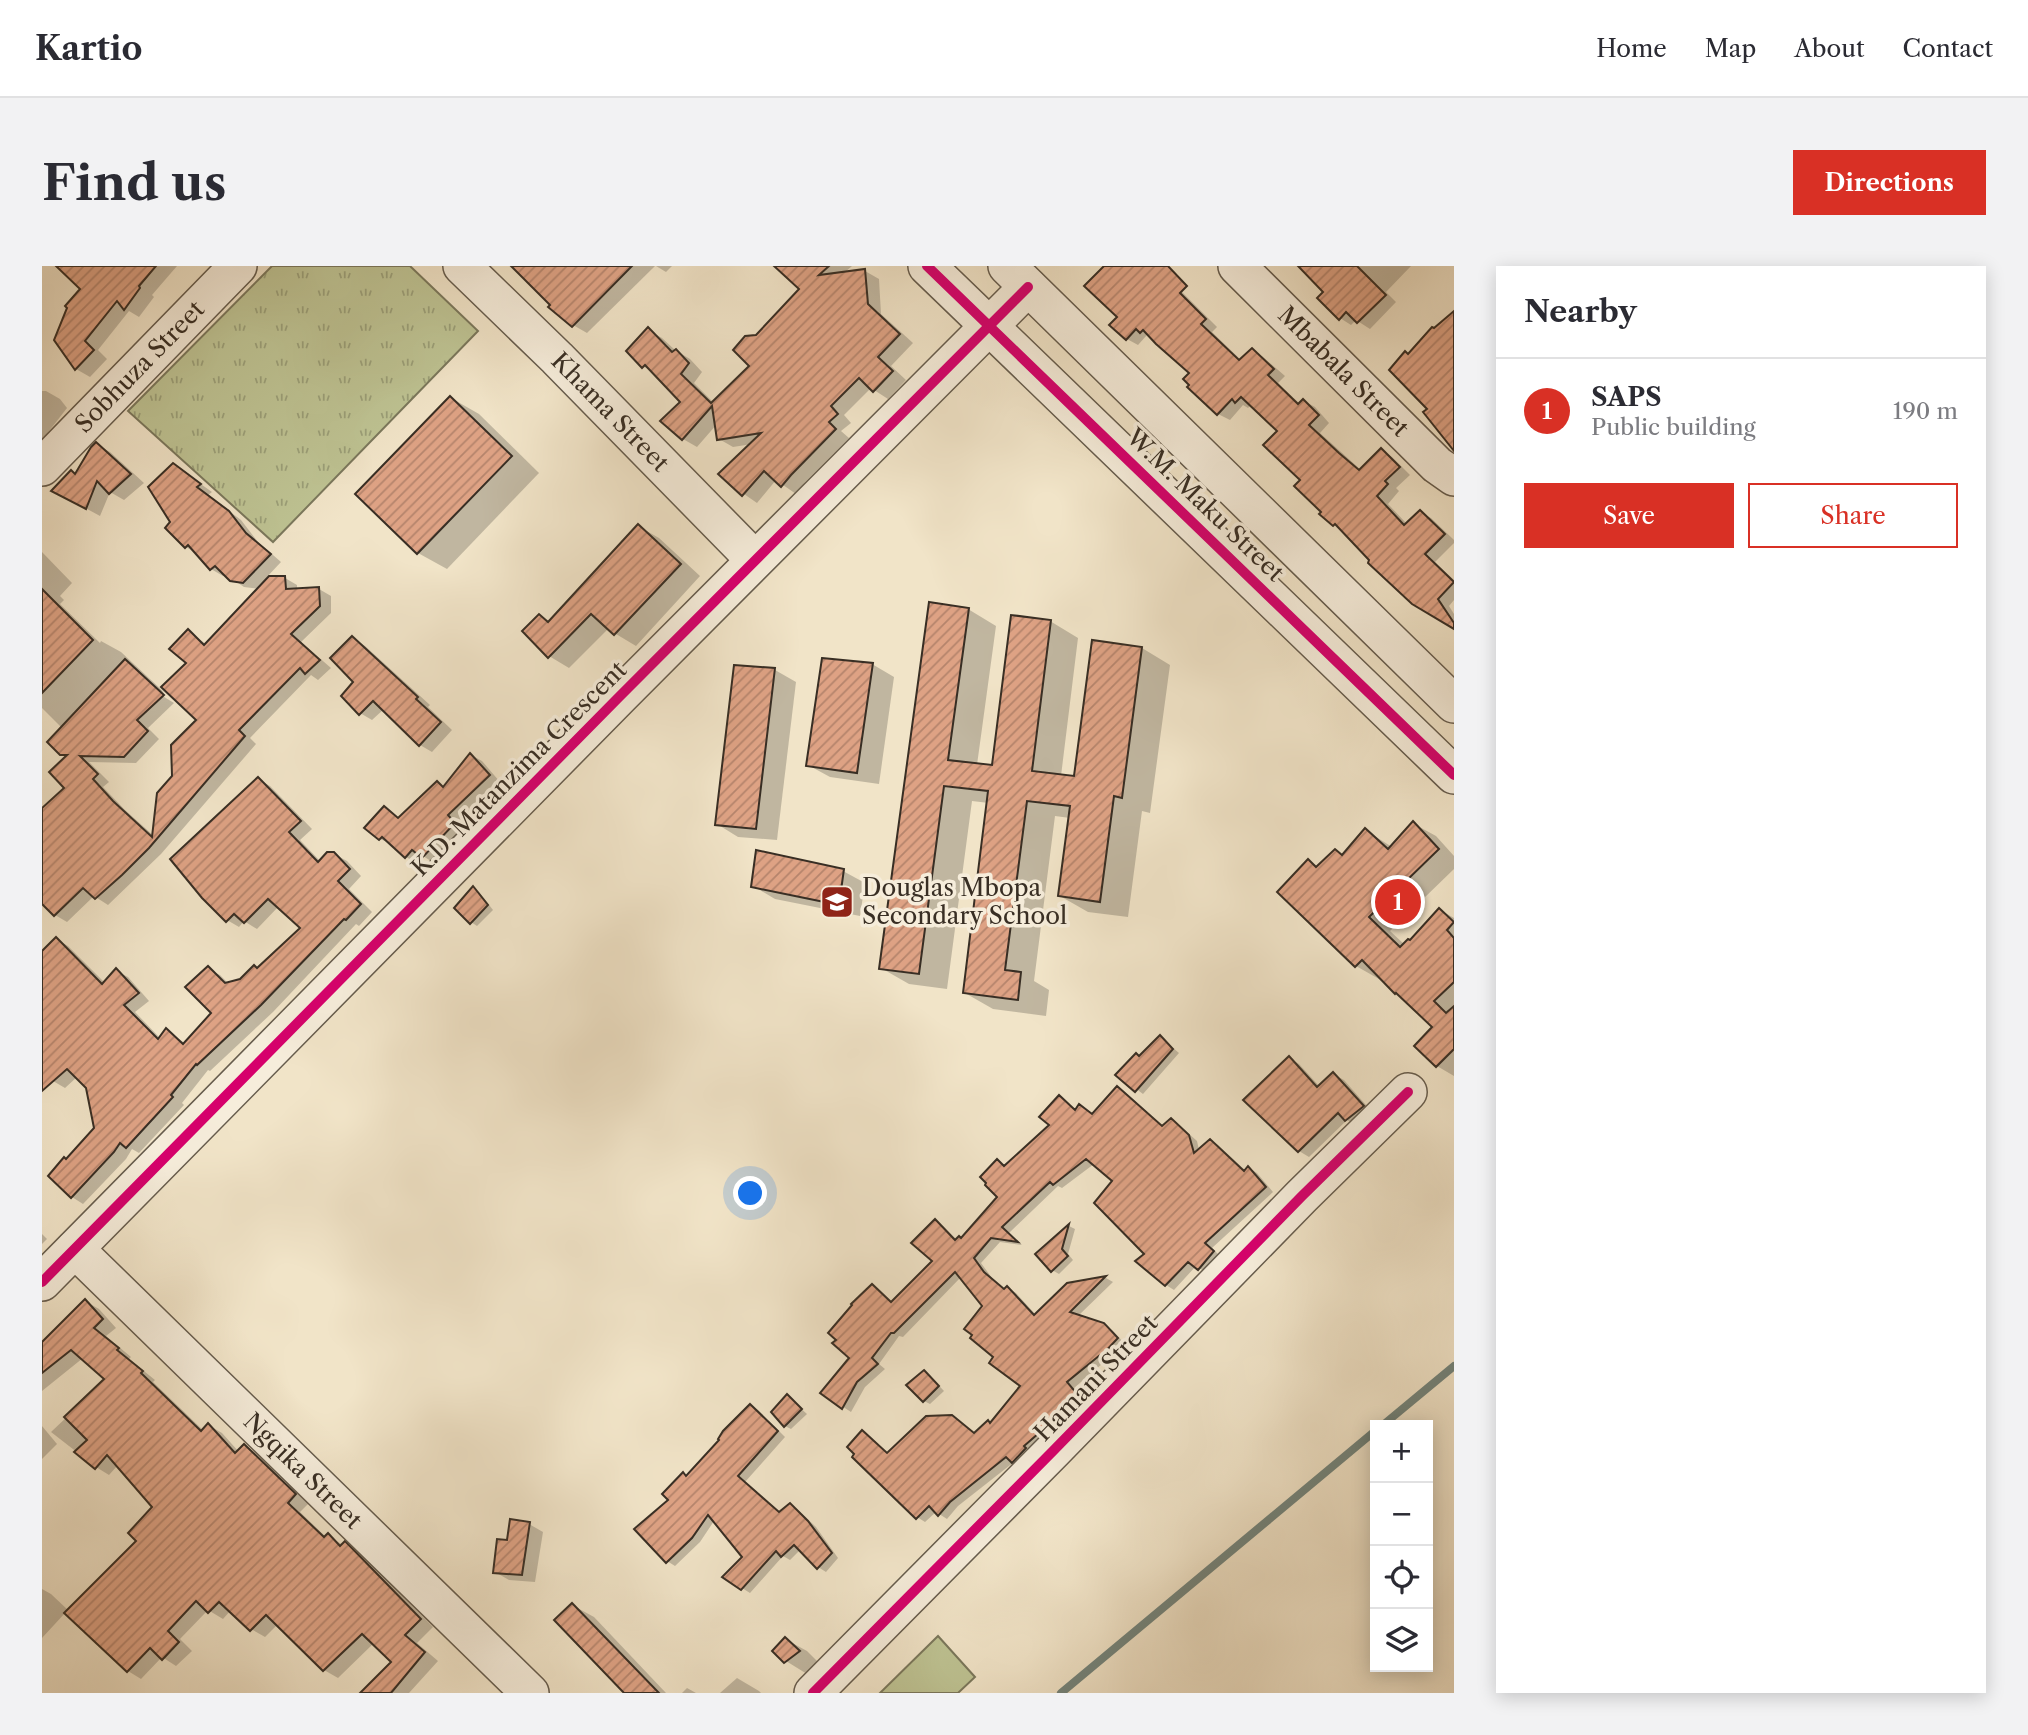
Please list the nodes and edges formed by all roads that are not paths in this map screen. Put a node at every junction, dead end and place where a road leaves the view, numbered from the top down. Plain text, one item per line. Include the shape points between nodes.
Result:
1 (238, 266) edge
2 (462, 266) edge
3 (928, 266) edge
4 (1237, 266) edge
5 (1017, 276) edge
6 (989, 326) junction
7 (42, 467) edge
8 (1454, 477) edge
9 (755, 560) junction
10 (1454, 704) edge
11 (1454, 775) edge
12 (1408, 1092) dead end
13 (75, 1249) junction
14 (42, 1282) edge
15 (530, 1693) edge
16 (813, 1693) edge

1 - 7 street, Sobhuza Street
2 - 9 street, Khama Street
3 - 6 street, W.M. Maku Street
4 - 8 street, Mbabala Street
5 - 6 street, K.D. Matanzima Crescent
5 - 10 street, W.M. Maku Street
6 - 9 street, K.D. Matanzima Crescent
6 - 11 street, W.M. Maku Street
9 - 13 street, K.D. Matanzima Crescent
12 - 16 street, Hamani Street
13 - 14 street, K.D. Matanzima Crescent
13 - 15 street, Ngqika Street

